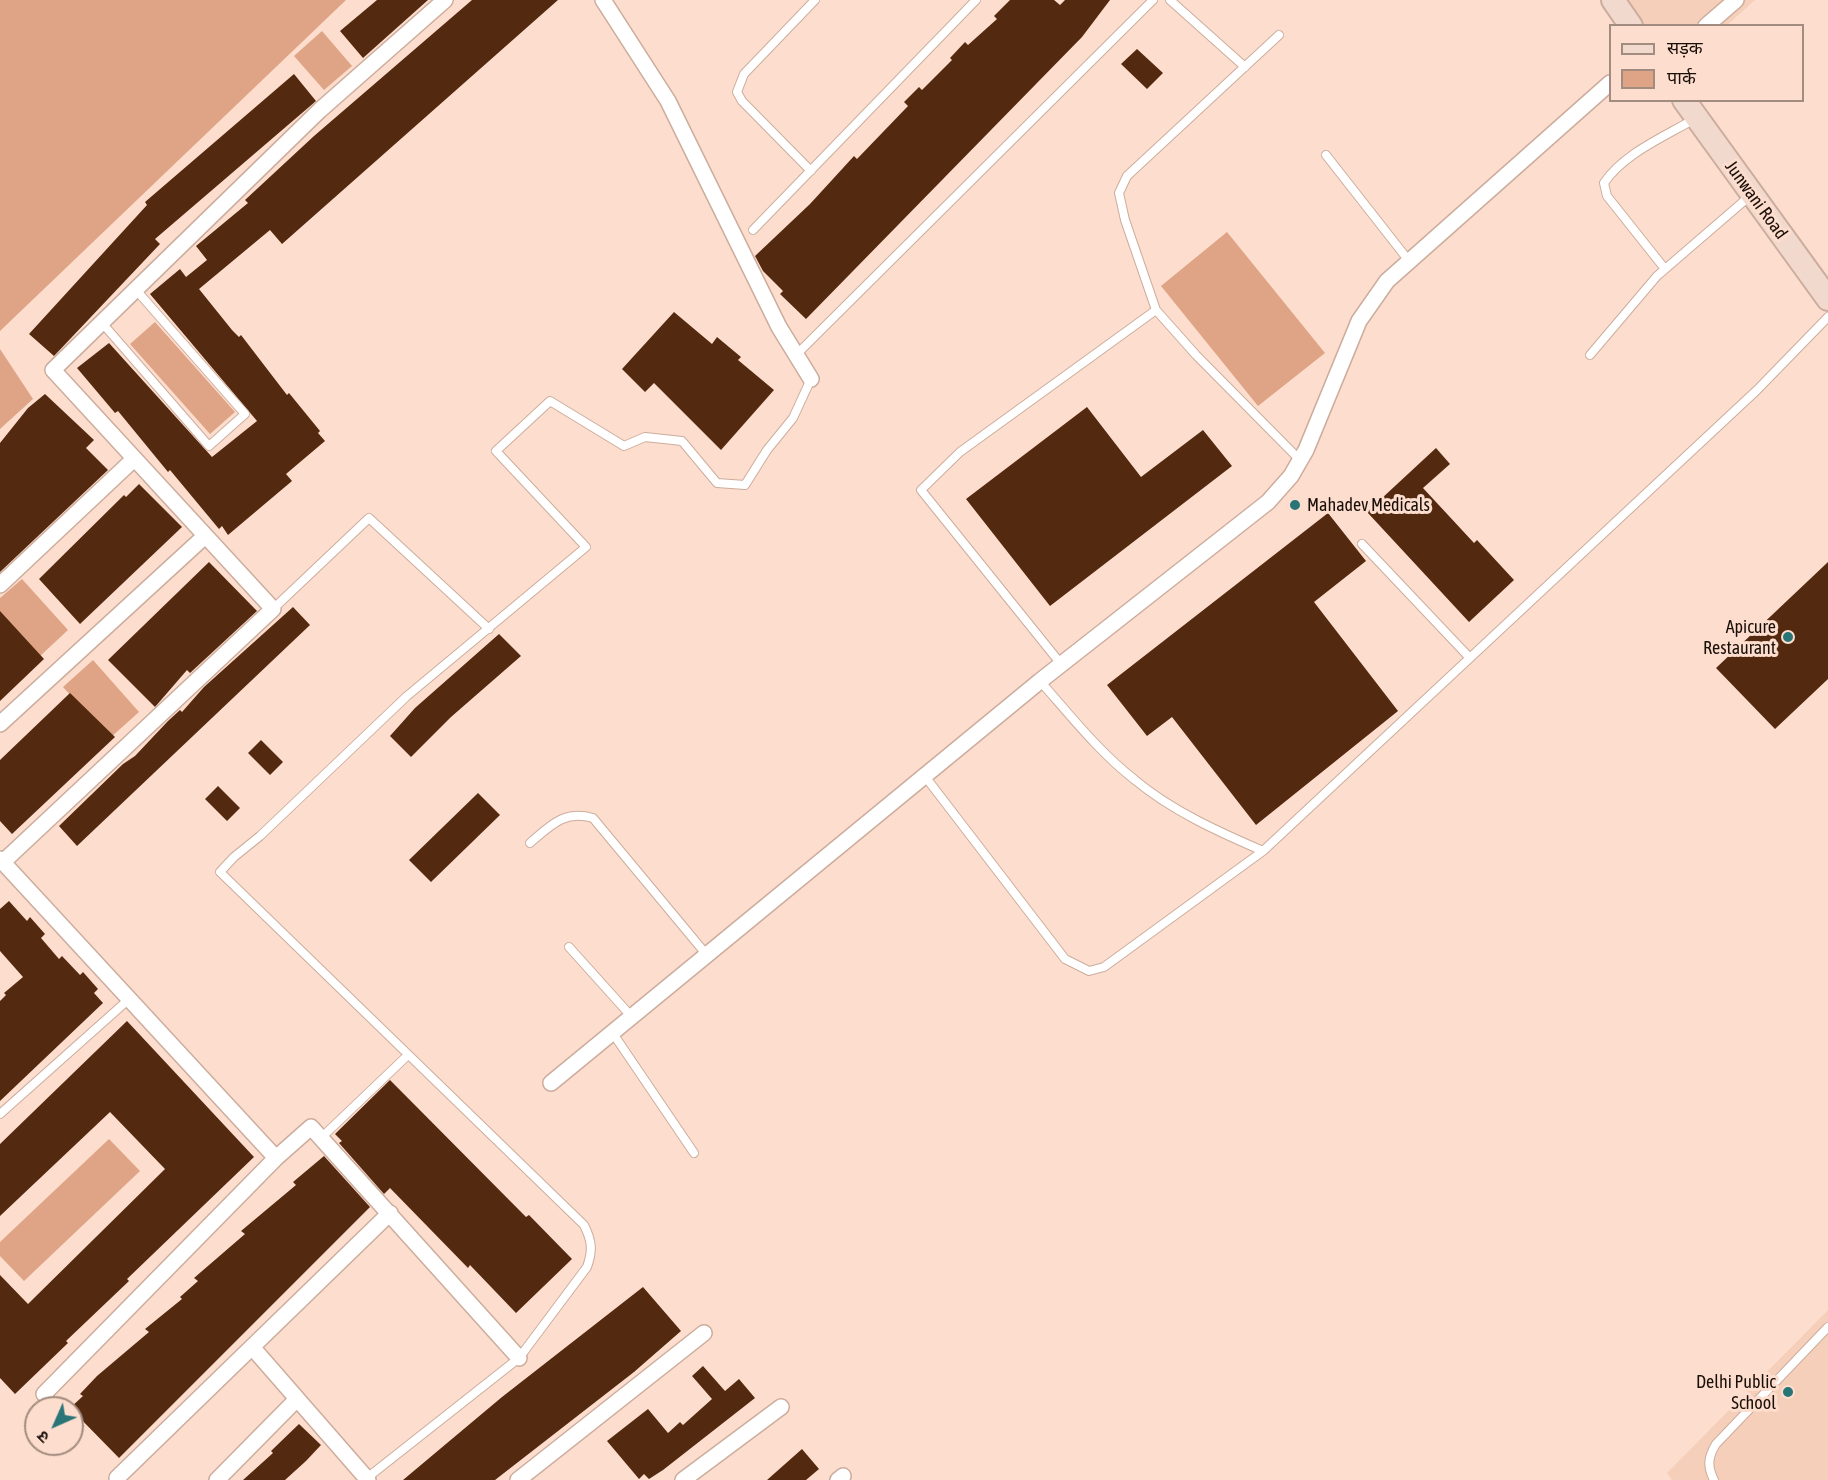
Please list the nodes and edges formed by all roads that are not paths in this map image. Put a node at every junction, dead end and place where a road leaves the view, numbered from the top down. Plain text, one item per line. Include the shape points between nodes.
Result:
1 (445, 0) edge
2 (603, 0) edge
3 (815, 0) edge
4 (976, 0) edge
5 (1152, 0) edge
6 (1170, 0) edge
7 (1613, 0) edge
8 (1736, 0) edge
9 (1630, 24) edge
10 (1708, 24) edge
11 (1279, 35) dead end
12 (1245, 67) junction
13 (1609, 85) edge
14 (1690, 109) edge
15 (1326, 155) dead end
16 (811, 171) junction
17 (1752, 194) junction
18 (753, 230) dead end
19 (1409, 261) junction
20 (1665, 269) junction
21 (137, 291) junction
22 (1828, 299) edge
23 (1156, 310) junction
24 (1828, 317) edge
25 (103, 324) junction
26 (1590, 355) dead end
27 (795, 356) junction
28 (812, 379) joint
29 (134, 459) junction
30 (1300, 460) junction
31 (206, 536) junction
32 (1362, 544) dead end
33 (0, 585) edge
34 (273, 609) junction
35 (489, 630) junction
36 (1469, 657) junction
37 (1061, 664) junction
38 (1040, 681) junction
39 (0, 724) edge
40 (924, 775) junction
41 (530, 843) dead end
42 (1263, 850) junction
43 (1, 861) edge
44 (569, 947) dead end
45 (706, 954) junction
46 (128, 1000) junction
47 (631, 1016) junction
48 (612, 1032) junction
49 (408, 1055) junction
50 (551, 1083) dead end
51 (0, 1114) edge
52 (322, 1137) junction
53 (694, 1153) dead end
54 (276, 1158) junction
55 (390, 1213) junction
56 (1828, 1327) edge
57 (704, 1333) dead end
58 (252, 1347) junction
59 (519, 1358) junction
60 (44, 1394) dead end
61 (297, 1399) junction
62 (780, 1407) dead end
63 (117, 1478) dead end
64 (368, 1479) edge
65 (217, 1480) edge
66 (518, 1480) edge
67 (683, 1480) edge
68 (1714, 1480) edge

1 - 21 street via 215,210
2 - 27 street via 668,101
3 - 16 lane via 744,74 737,92
4 - 16 lane
5 - 27 lane
6 - 12 lane
7 - 9 main road
8 - 10 street
11 - 12 lane
12 - 23 lane via 1127,176 1119,193
13 - 19 street
14 - 17 main road, Junwani Road
14 - 20 lane via 1604,183 1606,196
15 - 19 lane
16 - 18 lane
17 - 20 lane
17 - 22 main road, Junwani Road
19 - 30 street via 1387,281 1359,321
20 - 26 lane
21 - 25 street
21 - 25 lane via 245,414 209,446
23 - 30 lane
23 - 37 lane via 960,452 921,490
24 - 36 lane via 1757,390
25 - 29 street via 53,370
27 - 28 street
28 - 35 lane via 793,418 745,485 717,483 682,441 645,437 624,446 550,401 496,451 586,547
29 - 31 street
29 - 33 street
30 - 37 street via 1268,501
31 - 34 street
31 - 39 street
32 - 36 lane
34 - 35 lane via 369,518
34 - 43 street
35 - 49 lane via 407,696 220,872
36 - 42 lane
37 - 38 street
38 - 40 street
38 - 42 lane via 1090,738 1136,781 1218,832
40 - 42 lane via 1065,959 1089,971 1104,968
40 - 45 street
41 - 45 lane via 555,822 576,813 593,818
43 - 46 street
44 - 47 lane
45 - 47 street
46 - 51 lane
46 - 54 street
47 - 48 street
48 - 50 street
48 - 53 lane
49 - 52 lane
49 - 59 lane via 584,1224 591,1240 587,1267
52 - 54 street via 311,1127
52 - 55 street
54 - 60 street
55 - 58 street
55 - 59 street
56 - 68 lane via 1716,1444 1709,1457
57 - 66 street
58 - 61 street
58 - 63 street
59 - 64 lane
61 - 64 street
61 - 65 street
62 - 67 street

